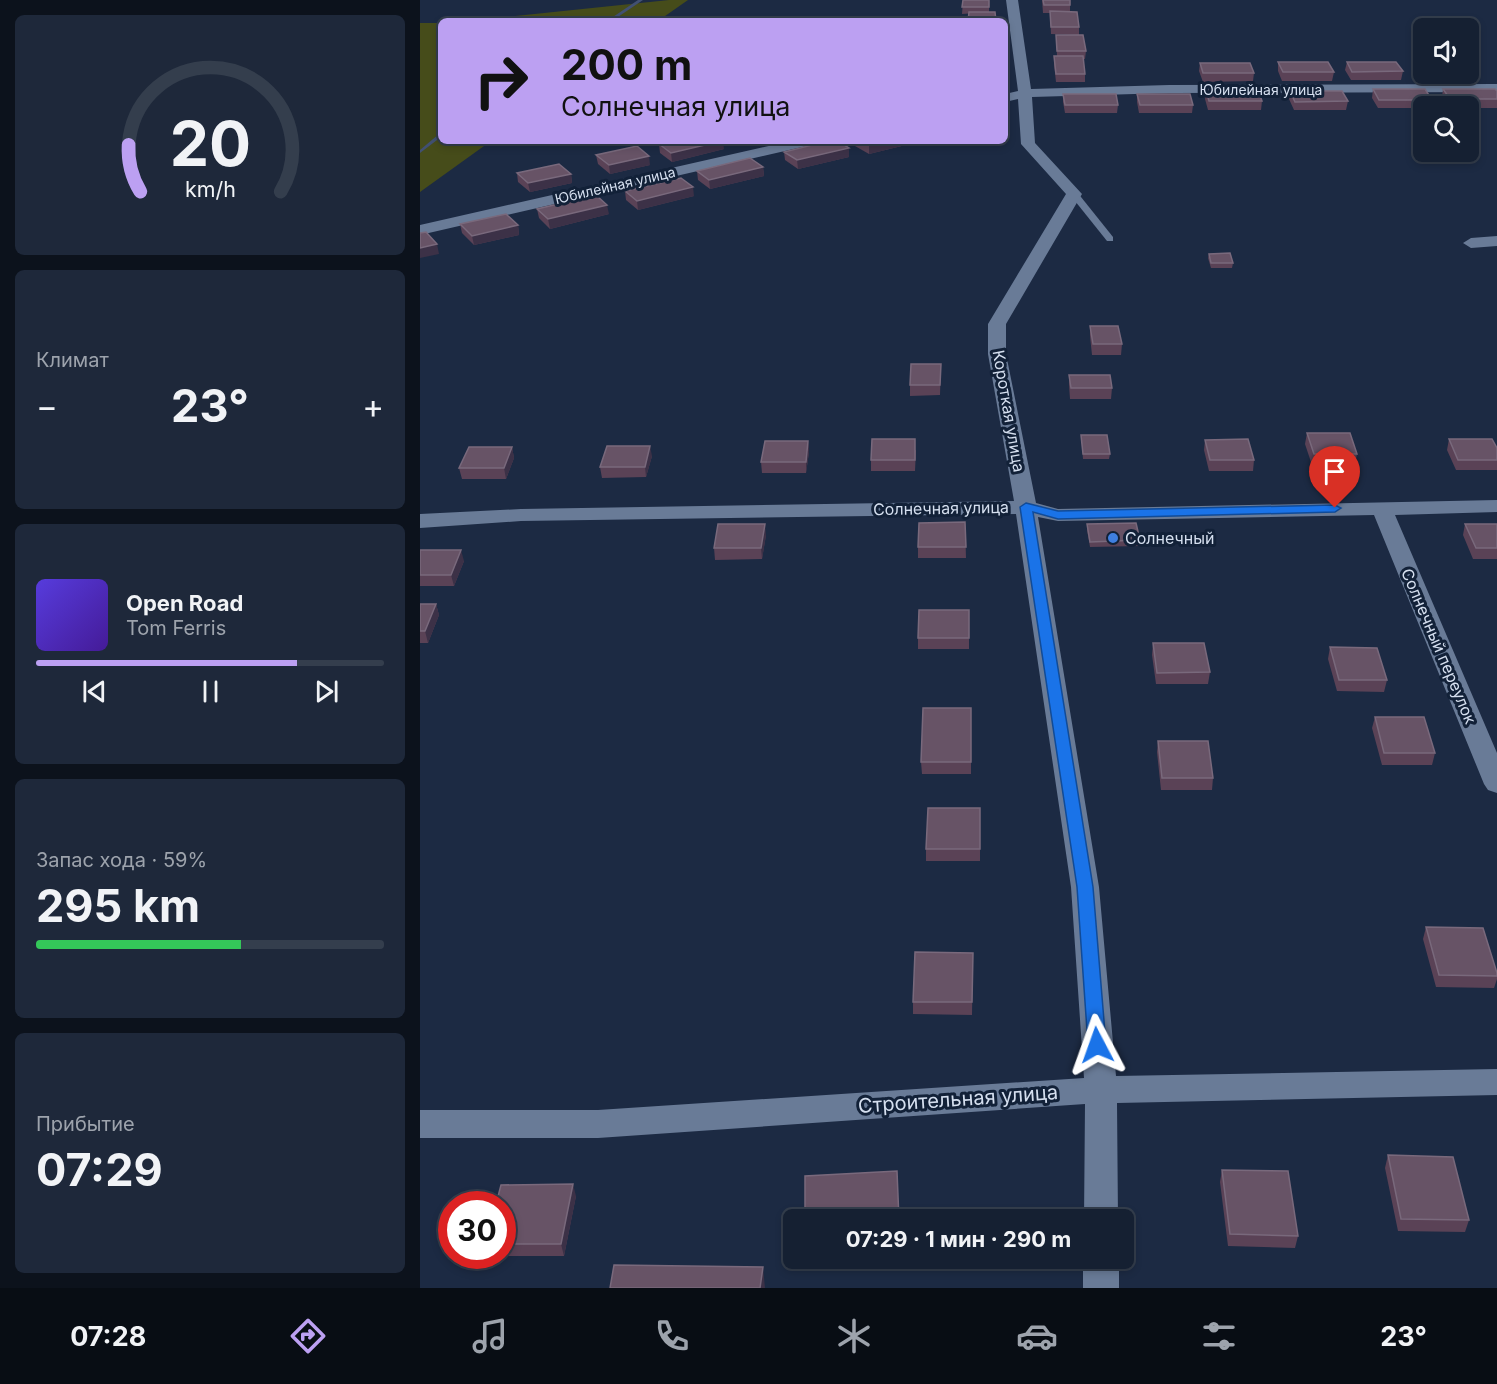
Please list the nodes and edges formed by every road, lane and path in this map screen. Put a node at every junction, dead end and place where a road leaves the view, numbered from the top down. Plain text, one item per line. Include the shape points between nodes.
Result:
1 (1012, 0) edge
2 (1497, 88) edge
3 (1025, 93) junction
4 (1008, 97) edge
5 (798, 144) edge
6 (1074, 194) junction
7 (420, 230) edge
8 (1110, 239) dead end
9 (1497, 242) edge
10 (1471, 243) dead end
11 (1497, 506) edge
12 (1026, 507) junction
13 (1381, 507) junction
14 (420, 521) edge
15 (1497, 784) edge
16 (1497, 1082) edge
17 (1101, 1089) junction
18 (420, 1124) edge
19 (1101, 1209) edge
20 (1101, 1269) edge
21 (1101, 1288) edge

1 - 3 street
2 - 3 street, Юбилейная улица
3 - 4 street, Юбилейная улица
3 - 6 street via 1028,144
5 - 7 street, Юбилейная улица
6 - 8 lane
6 - 12 street, Короткая улица via 997,324 997,354
9 - 10 street
11 - 13 street, Солнечная улица
12 - 13 street, Солнечная улица via 1058,515
12 - 14 street, Солнечная улица via 521,514
12 - 17 street, Короткая улица via 1085,887
13 - 15 street, Солнечный переулок
16 - 17 street, Строительная улица
17 - 18 street, Строительная улица via 598,1124
17 - 19 street, Короткая улица
20 - 21 street

